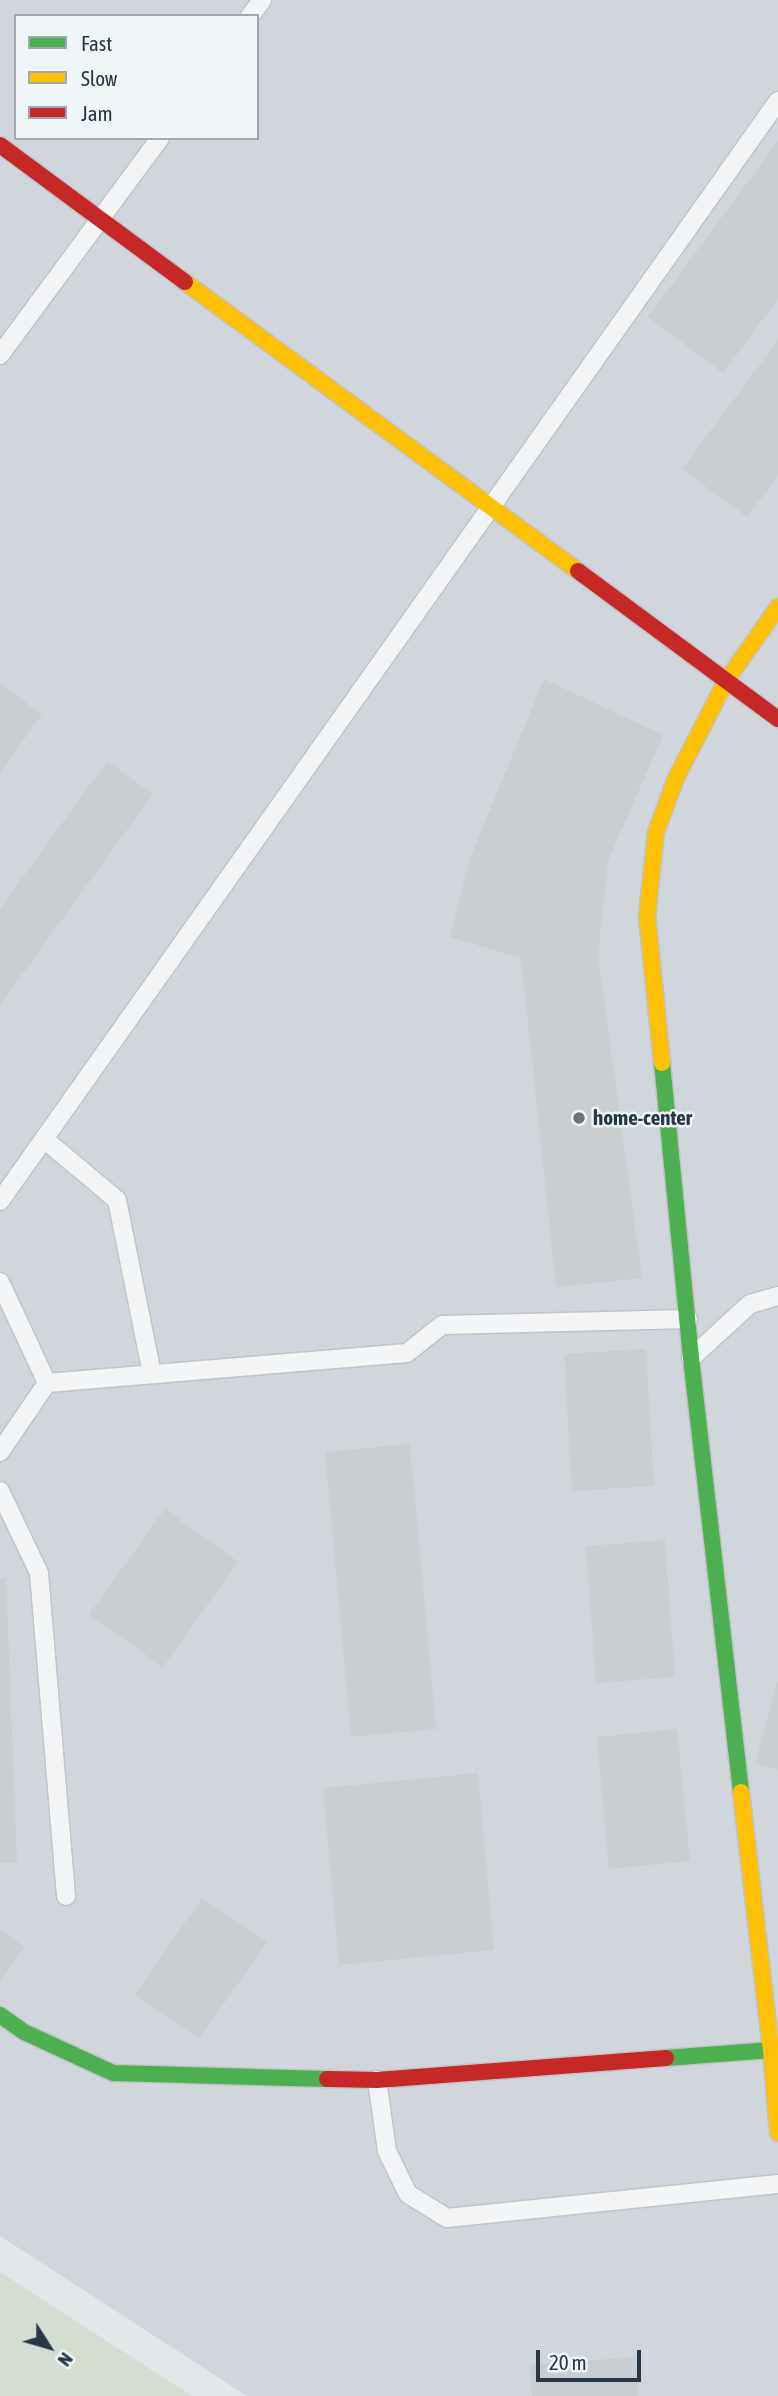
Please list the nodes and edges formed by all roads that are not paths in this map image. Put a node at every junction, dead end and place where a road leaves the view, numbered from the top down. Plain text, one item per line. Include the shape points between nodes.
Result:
1 (778, 101) edge
2 (159, 140) edge
3 (0, 145) edge
4 (100, 219) junction
5 (0, 355) edge
6 (491, 507) junction
7 (778, 607) edge
8 (726, 681) junction
9 (778, 719) edge
10 (44, 1139) junction
11 (0, 1201) edge
12 (0, 1282) edge
13 (778, 1296) edge
14 (688, 1319) junction
15 (691, 1358) junction
16 (152, 1374) junction
17 (47, 1383) junction
18 (0, 1452) edge
19 (0, 1491) edge
20 (66, 1896) dead end
21 (0, 2015) edge
22 (771, 2050) junction
23 (377, 2080) junction
24 (778, 2133) edge
25 (778, 2183) edge

1 - 6 lane
2 - 4 lane
3 - 4 street
4 - 5 lane
4 - 6 street
6 - 8 street
6 - 10 lane
7 - 8 street
8 - 9 street
8 - 14 street via 676,778 656,832 647,916
10 - 11 lane
10 - 16 lane via 117,1200
12 - 17 lane
13 - 15 lane via 750,1304
14 - 15 street
14 - 16 lane via 442,1325 407,1353
15 - 22 street
16 - 17 lane
17 - 18 lane
19 - 20 lane via 39,1573
21 - 23 street via 24,2032 114,2073
22 - 23 street
22 - 24 street
23 - 25 lane via 387,2151 408,2194 447,2217

